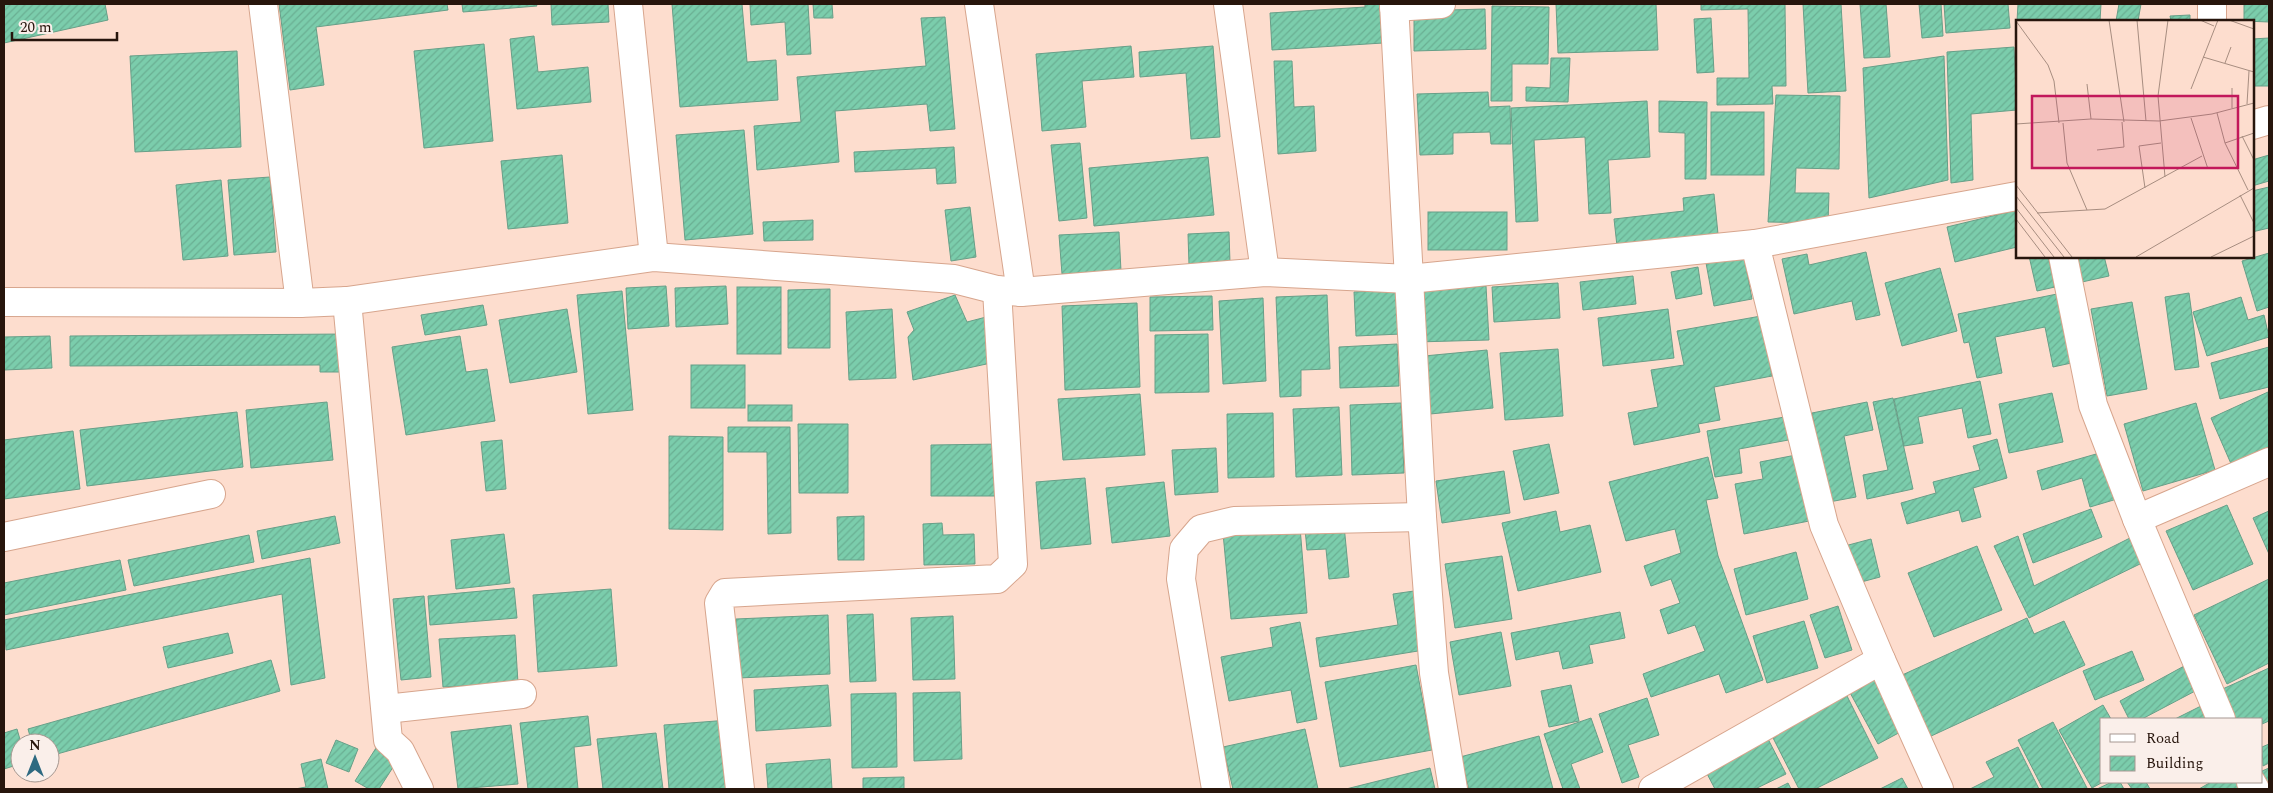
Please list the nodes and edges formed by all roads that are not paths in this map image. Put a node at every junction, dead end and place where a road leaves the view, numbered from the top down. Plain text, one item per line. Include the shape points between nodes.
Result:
1 (263, 4) edge
2 (628, 4) edge
3 (979, 4) edge
4 (1228, 4) edge
5 (1441, 4) edge
6 (2212, 4) edge
7 (1394, 5) edge
8 (2212, 20) edge
9 (2269, 120) edge
10 (2253, 125) edge
11 (2016, 196) edge
12 (1755, 244) junction
13 (654, 256) junction
14 (2063, 258) edge
15 (1265, 272) junction
16 (1409, 279) junction
17 (1009, 291) junction
18 (347, 301) junction
19 (4, 302) edge
20 (300, 303) junction
21 (2269, 462) edge
22 (211, 494) dead end
23 (1422, 517) junction
24 (2137, 519) junction
25 (4, 537) edge
26 (1881, 660) junction
27 (522, 694) dead end
28 (386, 709) junction
29 (2221, 718) edge
30 (419, 789) edge
31 (740, 789) edge
32 (1216, 789) edge
33 (1453, 789) edge
34 (1653, 789) edge
35 (1939, 789) edge

1 - 20 street
2 - 13 street
3 - 17 street
4 - 15 street
5 - 7 street
6 - 8 street
7 - 16 street
9 - 10 street
11 - 12 street
12 - 16 street
12 - 26 street via 1824,525
13 - 17 street via 954,279
13 - 18 street
14 - 24 street via 2093,405
15 - 16 street
15 - 17 street
16 - 23 street
17 - 31 street via 1014,564 997,579 724,593 719,603
18 - 20 street
18 - 28 street
19 - 20 street
21 - 24 street
22 - 25 street
23 - 32 street via 1234,521 1201,529 1184,549 1181,579
23 - 33 street via 1434,673
24 - 29 street
26 - 34 street
26 - 35 street
27 - 28 street
28 - 30 street via 388,740 400,751

